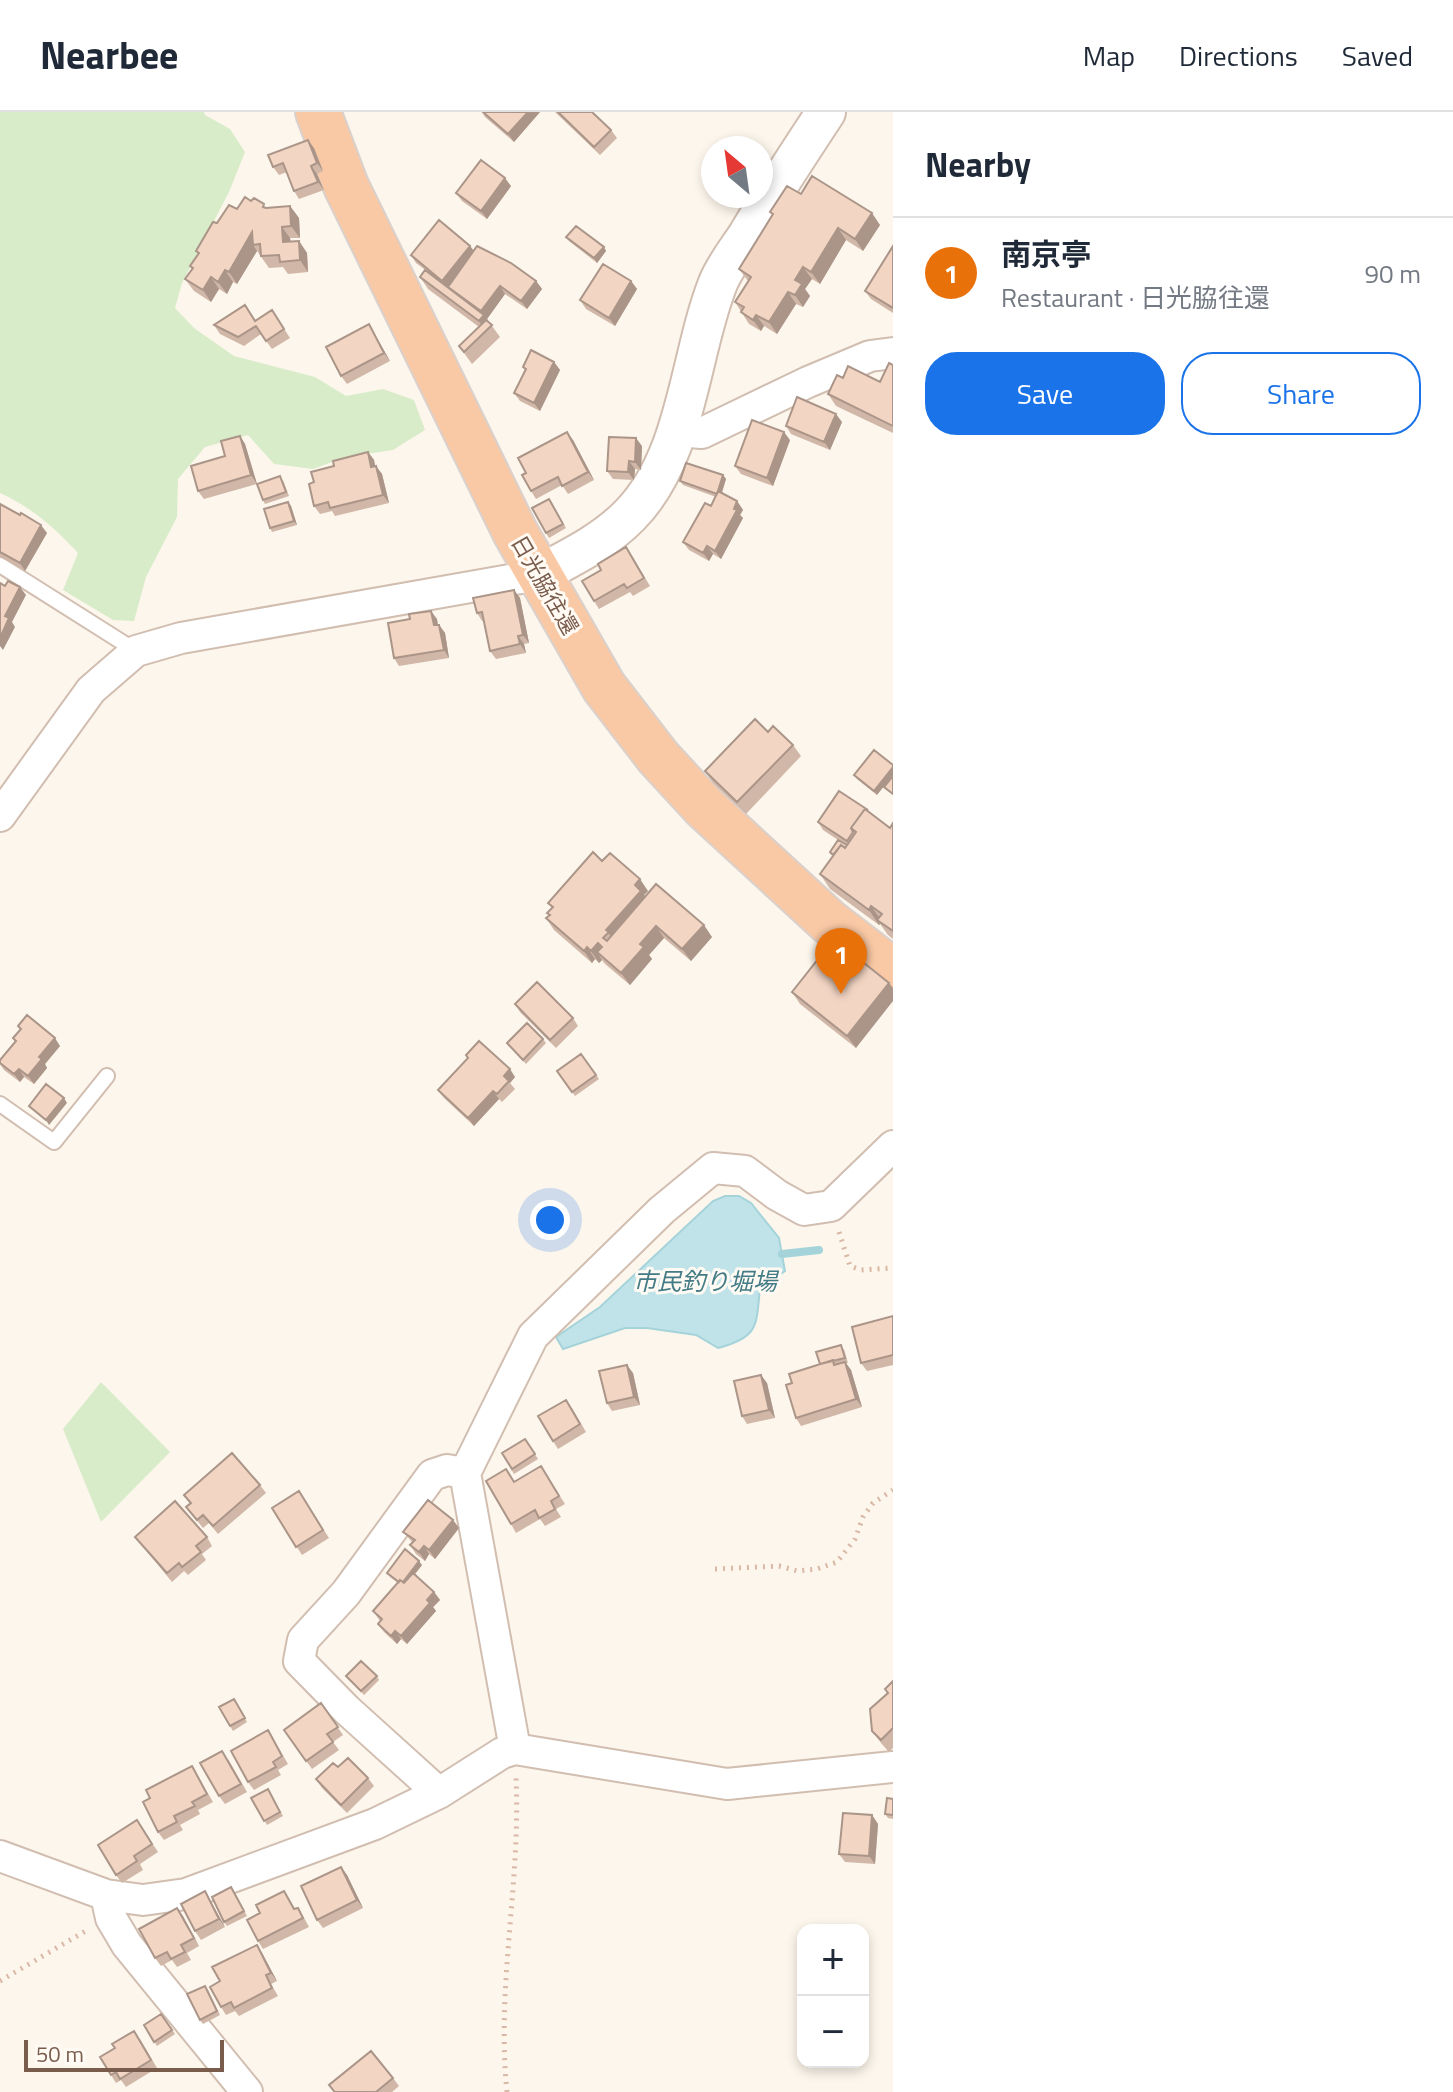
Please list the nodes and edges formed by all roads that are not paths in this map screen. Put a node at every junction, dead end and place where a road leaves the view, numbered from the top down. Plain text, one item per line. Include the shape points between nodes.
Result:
1 (318, 112) edge
2 (826, 112) edge
3 (893, 353) edge
4 (676, 431) junction
5 (0, 565) edge
6 (538, 575) junction
7 (136, 651) junction
8 (0, 816) edge
9 (893, 971) edge
10 (107, 1076) dead end
11 (0, 1104) edge
12 (893, 1146) edge
13 (465, 1473) junction
14 (515, 1749) junction
15 (893, 1767) edge
16 (439, 1793) junction
17 (0, 1856) edge
18 (108, 1907) junction
19 (247, 2092) edge

1 - 6 highway, 日光脇往還 via 346,186
2 - 4 street via 719,281
3 - 4 street via 870,356 820,376 702,433
4 - 6 street via 662,468 631,514 580,553
5 - 7 lane
6 - 7 street via 181,638
6 - 9 highway, 日光脇往還 via 604,687 658,757 749,850
7 - 8 street via 91,690
10 - 11 lane via 54,1142
12 - 13 street via 831,1206 804,1210 745,1171 713,1168 662,1210 533,1336
13 - 14 street
13 - 16 street via 447,1470 432,1475 346,1593 303,1640 299,1661
14 - 15 street via 727,1784
14 - 16 street
16 - 18 street via 375,1824 186,1894
17 - 18 street
18 - 19 street via 135,1955

